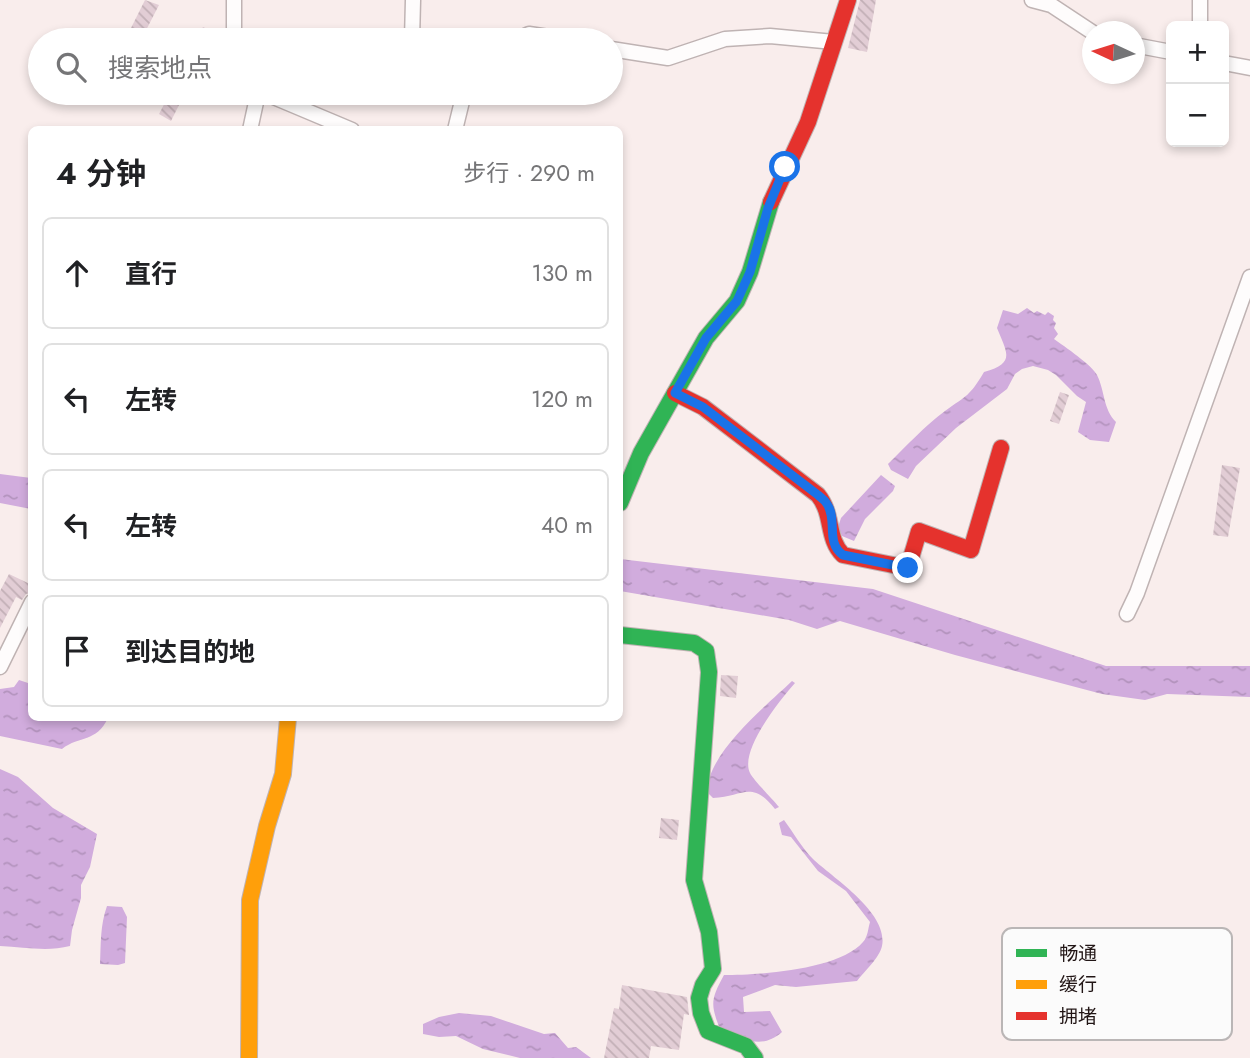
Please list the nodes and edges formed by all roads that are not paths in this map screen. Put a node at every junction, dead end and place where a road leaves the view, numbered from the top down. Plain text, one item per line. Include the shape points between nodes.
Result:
1 (234, 0) edge
2 (413, 0) edge
3 (848, 0) edge
4 (1031, 0) edge
5 (1200, 0) edge
6 (1200, 21) edge
7 (1082, 25) edge
8 (234, 28) edge
9 (412, 28) edge
10 (834, 42) junction
11 (1145, 47) edge
12 (623, 51) edge
13 (1166, 51) edge
14 (1229, 64) edge
15 (1250, 68) edge
16 (255, 105) edge
17 (293, 105) edge
18 (461, 105) edge
19 (251, 126) edge
20 (342, 126) edge
21 (456, 126) edge
22 (1250, 277) edge
23 (675, 393) junction
24 (1001, 448) dead end
25 (623, 496) edge
26 (28, 610) edge
27 (1127, 614) dead end
28 (623, 635) edge
29 (0, 667) edge
30 (288, 721) edge
31 (250, 1058) edge
32 (755, 1058) edge

1 - 8 street
2 - 9 street
3 - 10 street
4 - 7 street via 1051,5
5 - 6 street
10 - 12 street via 770,36 725,39 668,58
10 - 23 street via 808,122 768,208 737,301 706,338
11 - 13 street
14 - 15 street
16 - 19 street
17 - 20 street
18 - 21 street
22 - 27 street
23 - 24 street via 703,407 828,504 837,551 908,568 919,531 971,550
23 - 25 street
26 - 29 street
28 - 32 street via 694,643 706,651 709,672 694,880 709,932 713,969 700,986 698,1001 708,1031 746,1046
30 - 31 street via 283,774 250,900

